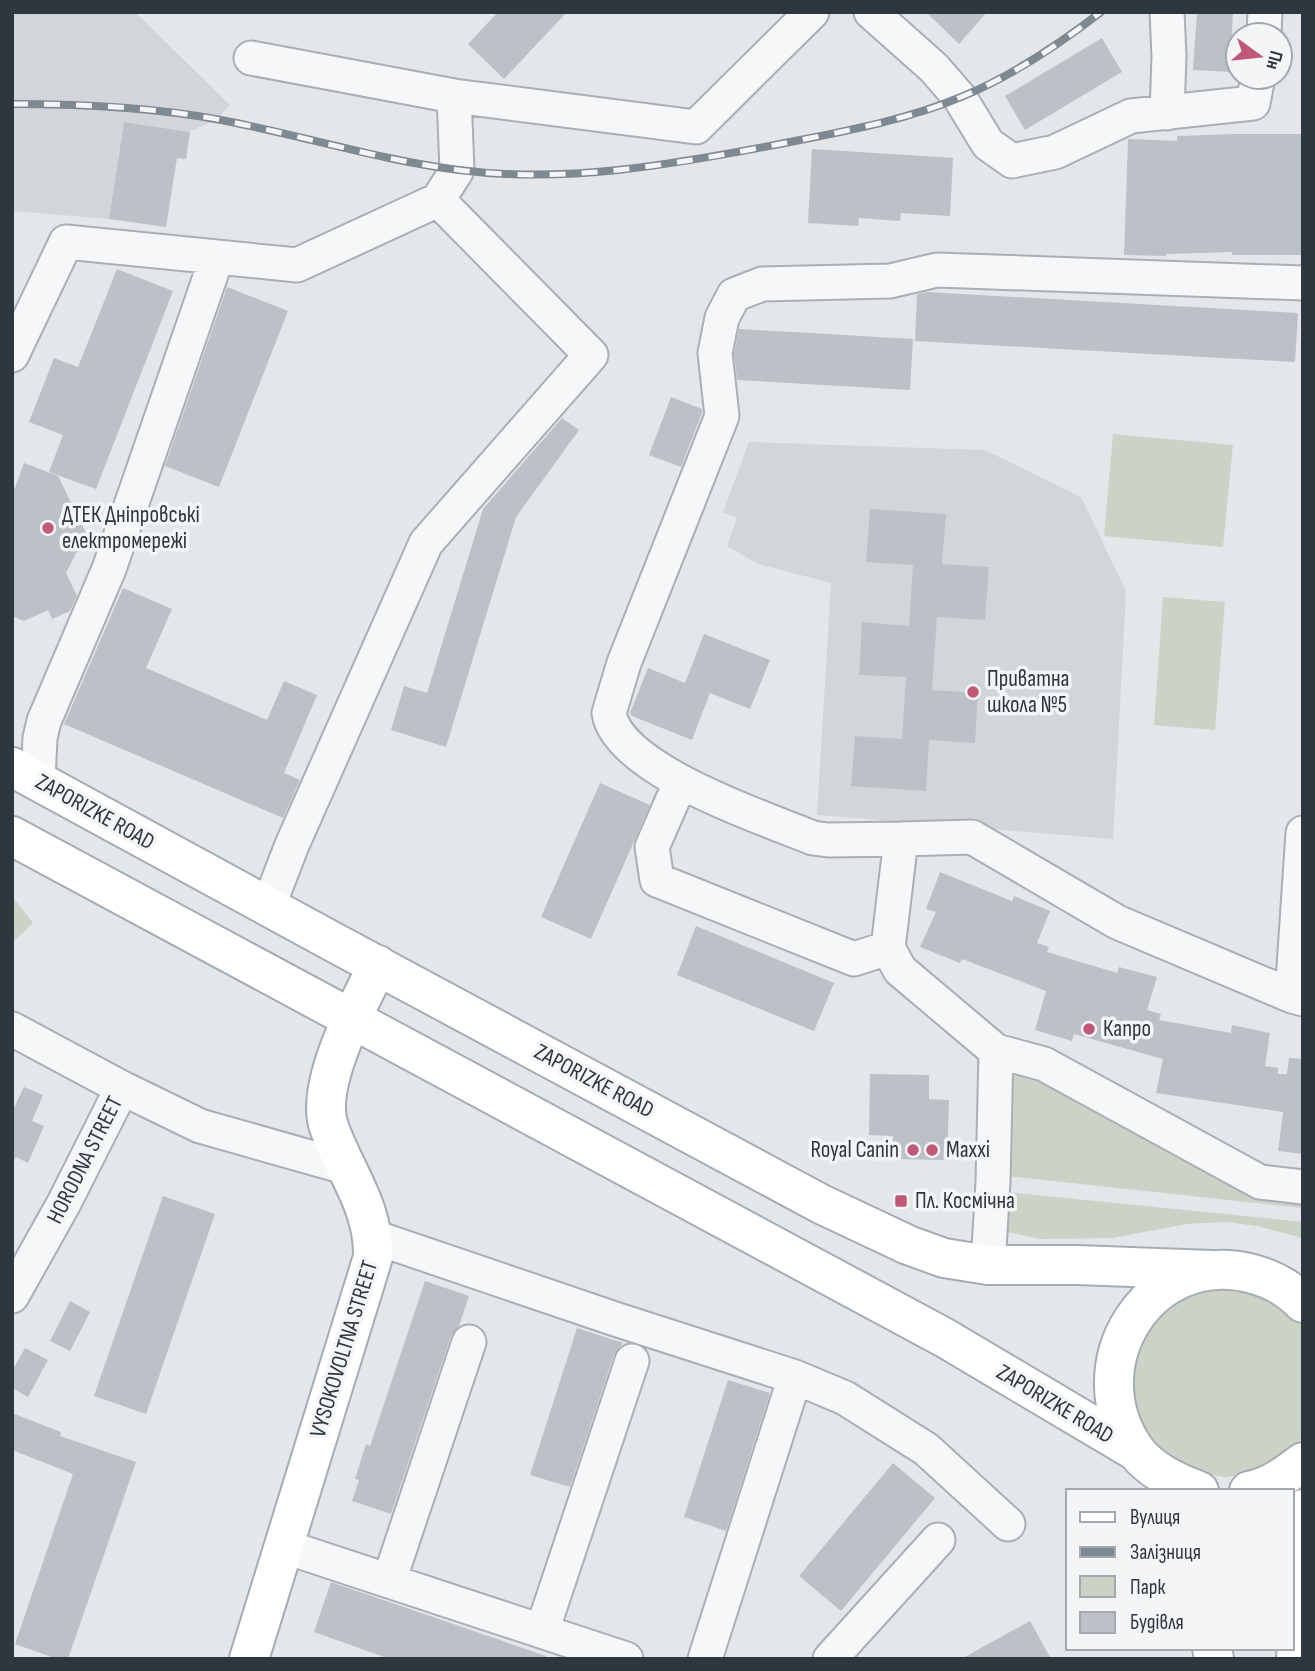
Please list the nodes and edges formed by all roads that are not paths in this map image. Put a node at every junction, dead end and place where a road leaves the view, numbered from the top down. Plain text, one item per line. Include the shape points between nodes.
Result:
1 (812, 12) edge
2 (871, 12) edge
3 (1167, 12) edge
4 (251, 58) dead end
5 (1255, 91) edge
6 (454, 96) junction
7 (1167, 113) junction
8 (438, 200) junction
9 (217, 257) junction
10 (1303, 283) edge
11 (12, 355) edge
12 (25, 773) edge
13 (680, 783) junction
14 (1303, 832) edge
15 (12, 836) edge
16 (901, 839) junction
17 (268, 907) junction
18 (888, 948) junction
19 (378, 965) junction
20 (1297, 997) edge
21 (351, 1020) junction
22 (12, 1029) edge
23 (996, 1051) junction
24 (121, 1088) junction
25 (348, 1168) junction
26 (1303, 1187) edge
27 (374, 1237) junction
28 (988, 1265) junction
29 (1226, 1271) junction
30 (1303, 1275) edge
31 (12, 1296) edge
32 (1303, 1303) edge
33 (469, 1342) dead end
34 (632, 1361) dead end
35 (795, 1377) junction
36 (1303, 1462) edge
37 (1147, 1470) edge
38 (1193, 1489) edge
39 (1254, 1489) edge
40 (1303, 1509) edge
41 (1008, 1524) dead end
42 (938, 1540) dead end
43 (283, 1546) junction
44 (388, 1581) junction
45 (542, 1631) junction
46 (249, 1659) edge
47 (626, 1659) edge
48 (705, 1659) edge
49 (830, 1659) edge
50 (1296, 1659) edge

1 - 6 street via 696,127
2 - 7 street via 934,68 960,98 988,144 1012,161 1055,152 1131,116
3 - 7 street
4 - 6 street
5 - 7 street via 1253,103
6 - 8 street via 457,170
8 - 9 street via 297,265
8 - 17 street via 591,355 426,543
9 - 11 street via 66,242
9 - 12 street via 109,569
10 - 13 street via 937,270 890,281 761,284 734,295 722,318 715,353 722,415 608,713 621,737 652,766
12 - 17 main road, ZAPORIZKE ROAD
13 - 16 street via 813,838
13 - 18 street via 652,847 657,880 854,959
14 - 20 street
15 - 21 main road, ZAPORIZKE ROAD
16 - 18 street
16 - 20 street via 972,837 1118,922
17 - 19 main road, ZAPORIZKE ROAD
18 - 23 street via 900,970
19 - 21 main road, VYSOKOVOLTNA STREET
19 - 28 main road, ZAPORIZKE ROAD via 821,1204 908,1245 944,1258
21 - 25 main road, VYSOKOVOLTNA STREET via 328,1092 327,1124
21 - 37 main road, ZAPORIZKE ROAD via 945,1338
22 - 24 street
23 - 26 street via 1044,1064 1259,1182
23 - 28 street
24 - 25 street, HORODNA STREET via 200,1126
24 - 31 street, HORODNA STREET
25 - 27 main road, VYSOKOVOLTNA STREET
27 - 35 street
27 - 43 main road, VYSOKOVOLTNA STREET via 373,1257
28 - 29 main road, ZAPORIZKE ROAD
29 - 30 main road, ZAPORIZKE ROAD
29 - 32 main road via 1266,1278
29 - 37 main road via 1185,1277 1154,1294 1131,1321 1116,1353 1112,1388 1120,1422
33 - 44 street
34 - 45 street
35 - 41 street via 845,1398 926,1449
35 - 48 street
36 - 39 main road via 1284,1477
37 - 38 main road, ZAPORIZKE ROAD
40 - 50 main road
42 - 49 street
43 - 44 street
43 - 46 main road, VYSOKOVOLTNA STREET
44 - 45 street
45 - 47 street

